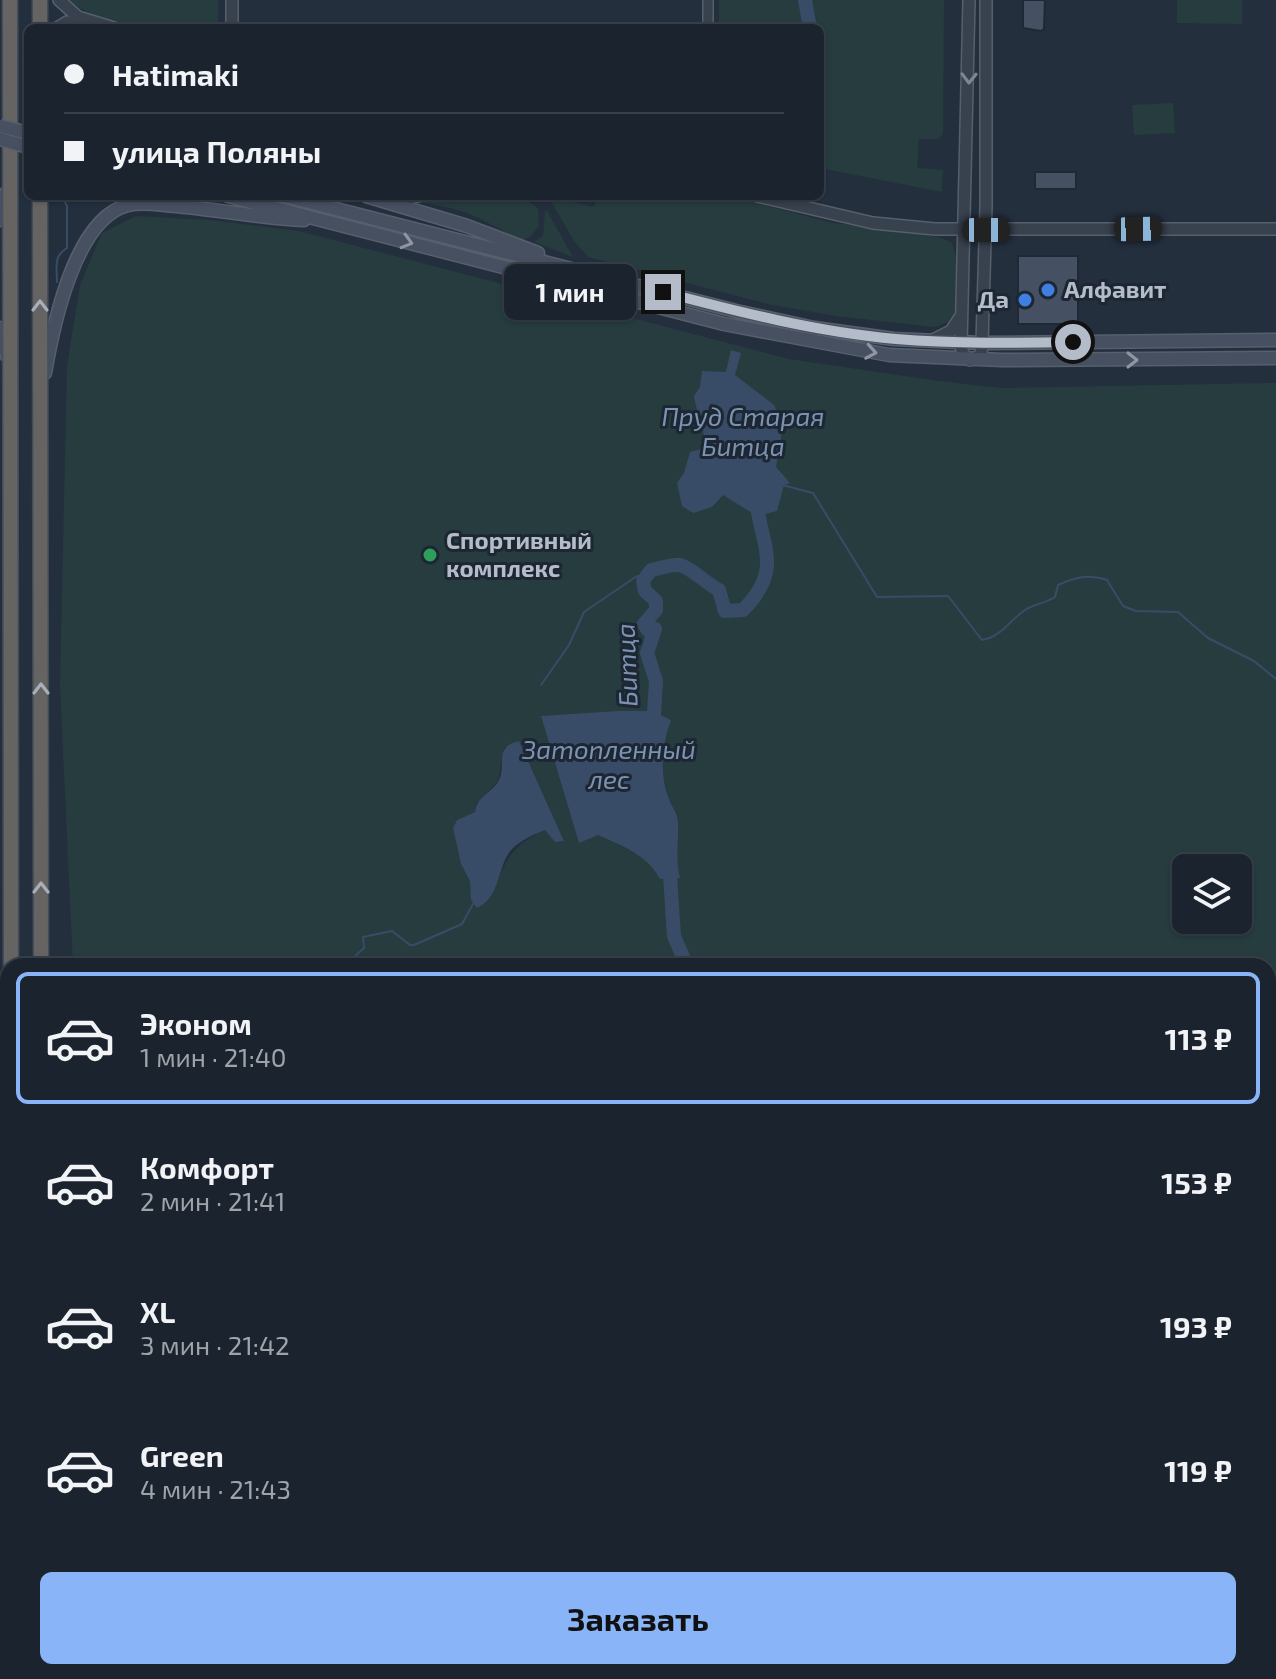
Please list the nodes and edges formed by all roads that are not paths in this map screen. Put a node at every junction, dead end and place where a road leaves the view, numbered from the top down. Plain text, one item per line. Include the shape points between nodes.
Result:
1 (10, 0) edge
2 (40, 0) edge
3 (59, 0) edge
4 (232, 0) edge
5 (708, 0) edge
6 (969, 0) edge
7 (986, 0) edge
8 (91, 21) junction
9 (40, 24) edge
10 (64, 24) edge
11 (101, 24) edge
12 (232, 24) edge
13 (708, 24) edge
14 (0, 126) edge
15 (24, 132) edge
16 (0, 139) edge
17 (24, 146) edge
18 (10, 174) junction
19 (40, 200) edge
20 (245, 200) edge
21 (301, 200) edge
22 (382, 200) edge
23 (409, 200) edge
24 (774, 200) edge
25 (386, 201) junction
26 (0, 220) edge
27 (332, 221) junction
28 (1276, 229) edge
29 (966, 230) junction
30 (986, 230) junction
31 (586, 271) junction
32 (963, 311) junction
33 (983, 315) junction
34 (0, 328) edge
35 (1276, 340) edge
36 (931, 341) junction
37 (961, 342) junction
38 (982, 343) junction
39 (1002, 343) junction
40 (1276, 358) edge
41 (970, 360) junction
42 (11, 396) junction
43 (40, 412) junction
44 (11, 958) edge
45 (41, 958) edge

1 - 18 highway
2 - 9 highway
3 - 8 street
4 - 12 street
5 - 13 street
6 -> 29 street
7 - 30 street
8 - 10 street
8 - 11 street
14 - 15 main road, bridge
16 - 17 main road, bridge
18 - 26 main road
18 - 42 highway
43 -> 19 highway
20 - 27 main road
21 - 31 main road
22 - 25 main road
23 - 25 street
24 - 29 street via 873,223
25 - 31 main road
27 -> 41 main road via 724,324 889,355
27 - 43 main road via 142,203 111,212 80,250 48,351
28 - 30 street
29 - 30 street
29 - 32 street
30 - 33 street
31 - 36 main road via 814,328
32 - 36 street via 951,331
32 - 37 street
33 - 38 street
33 - 39 street
34 - 42 main road
35 - 39 main road
36 - 37 main road
37 - 38 main road
37 - 41 street
38 - 39 main road
38 - 41 street via 981,355
41 -> 40 main road
42 - 44 highway
45 -> 43 highway

